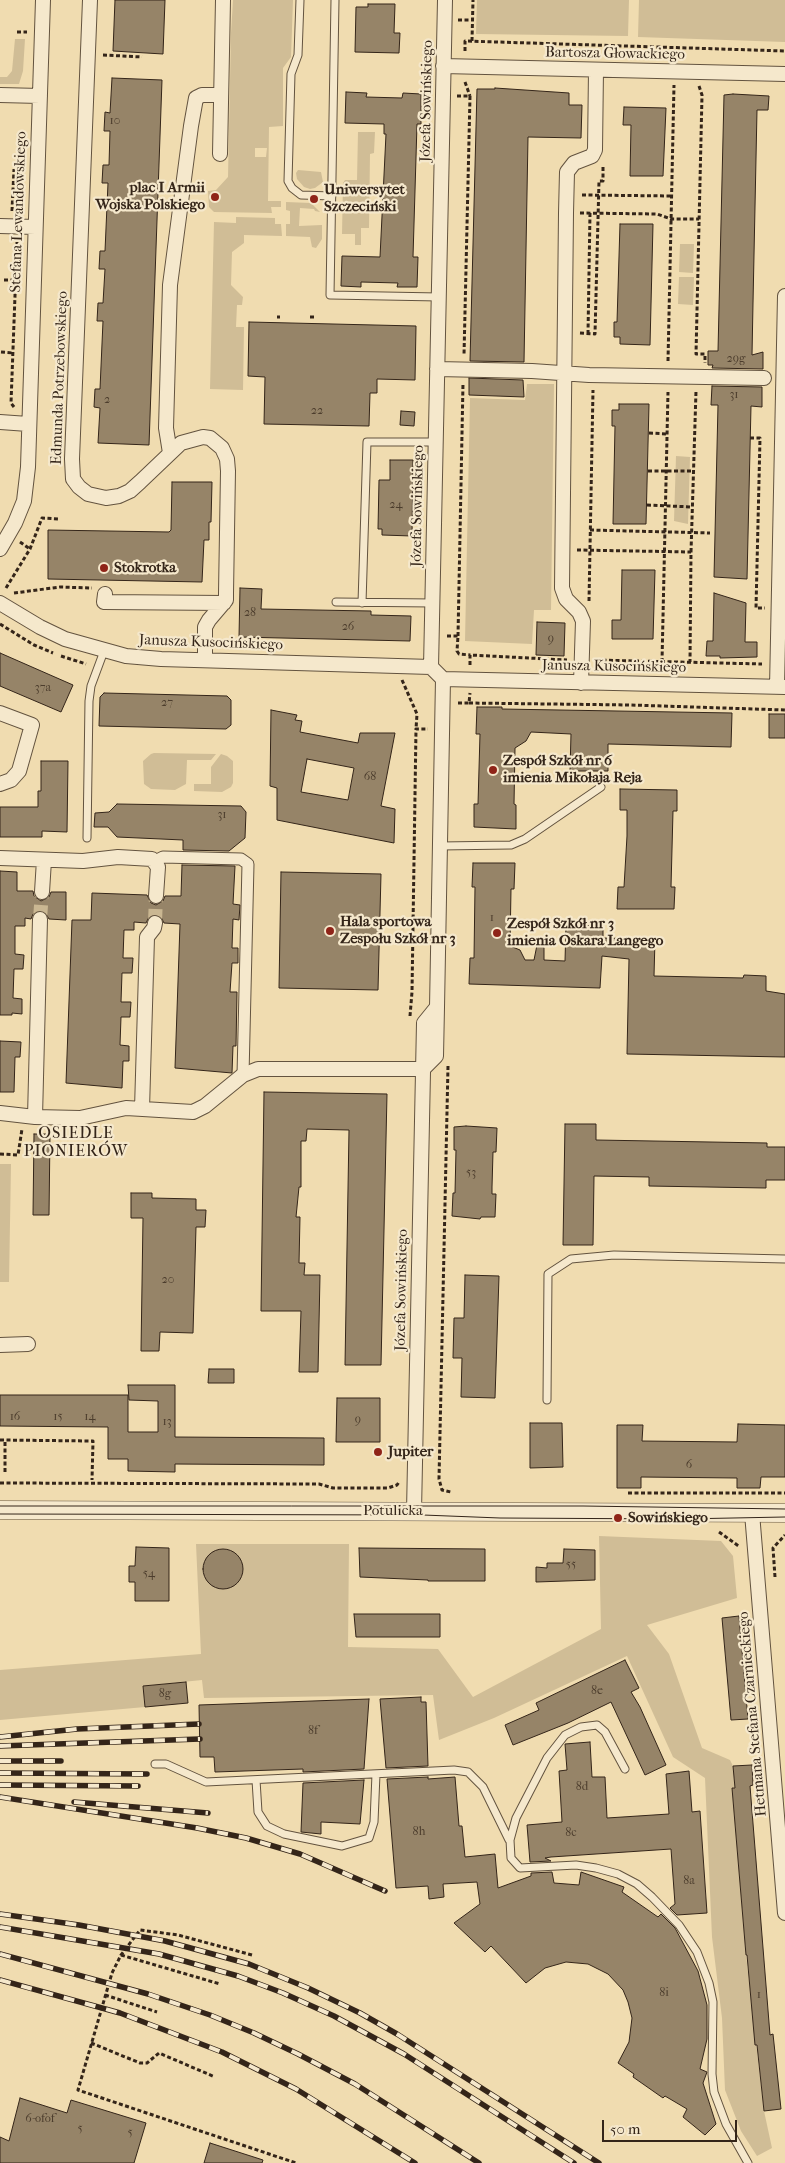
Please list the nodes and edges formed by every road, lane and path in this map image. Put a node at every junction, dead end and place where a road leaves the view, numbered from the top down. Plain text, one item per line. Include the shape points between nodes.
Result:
1 (43, 0) edge
2 (90, 0) edge
3 (223, 0) edge
4 (300, 0) edge
5 (335, 0) edge
6 (445, 0) edge
7 (473, 0) edge
8 (454, 20) dead end
9 (472, 20) junction
10 (18, 32) dead end
11 (29, 32) dead end
12 (472, 41) dead end
13 (103, 55) dead end
14 (142, 57) dead end
15 (443, 66) junction
16 (596, 70) junction
17 (785, 74) edge
18 (464, 81) dead end
19 (674, 85) dead end
20 (699, 85) dead end
21 (0, 95) edge
22 (221, 95) junction
23 (40, 96) junction
24 (470, 96) dead end
25 (220, 154) dead end
26 (603, 162) dead end
27 (14, 169) dead end
28 (566, 195) junction
29 (598, 195) junction
30 (332, 196) junction
31 (672, 196) junction
32 (566, 213) junction
33 (590, 213) junction
34 (598, 213) junction
35 (671, 219) junction
36 (699, 219) junction
37 (6, 226) edge
38 (35, 227) junction
39 (4, 280) dead end
40 (16, 280) dead end
41 (785, 296) edge
42 (439, 297) junction
43 (310, 317) dead end
44 (315, 318) dead end
45 (563, 333) junction
46 (588, 334) junction
47 (1, 352) edge
48 (13, 353) dead end
49 (705, 368) dead end
50 (437, 369) junction
51 (563, 372) junction
52 (590, 375) junction
53 (668, 376) junction
54 (764, 378) dead end
55 (784, 378) edge
56 (696, 386) dead end
57 (0, 422) edge
58 (28, 424) junction
59 (649, 433) dead end
60 (667, 434) junction
61 (750, 438) dead end
62 (436, 442) junction
63 (170, 453) junction
64 (648, 471) dead end
65 (666, 471) junction
66 (693, 471) junction
67 (647, 505) dead end
68 (666, 506) junction
69 (692, 507) junction
70 (58, 519) dead end
71 (590, 530) junction
72 (665, 532) junction
73 (710, 533) dead end
74 (0, 549) edge
75 (562, 549) junction
76 (589, 550) junction
77 (665, 552) junction
78 (691, 552) junction
79 (782, 557) edge
80 (6, 588) dead end
81 (100, 591) joint
82 (13, 594) dead end
83 (336, 602) dead end
84 (362, 602) junction
85 (0, 603) edge
86 (224, 603) junction
87 (432, 603) junction
88 (779, 608) junction
89 (589, 610) dead end
90 (104, 651) junction
91 (205, 659) junction
92 (582, 660) junction
93 (662, 662) junction
94 (690, 662) junction
95 (778, 665) junction
96 (431, 667) junction
97 (401, 676) dead end
98 (443, 679) junction
99 (470, 680) junction
100 (582, 683) junction
101 (781, 687) edge
102 (469, 703) junction
103 (785, 710) edge
104 (457, 712) dead end
105 (0, 713) edge
106 (416, 729) dead end
107 (0, 784) edge
108 (601, 787) dead end
109 (87, 838) dead end
110 (440, 846) junction
111 (0, 858) edge
112 (44, 860) junction
113 (155, 861) junction
114 (42, 892) tunnel mouth
115 (156, 896) tunnel mouth
116 (40, 919) tunnel mouth
117 (155, 923) tunnel mouth
118 (449, 1057) dead end
119 (423, 1069) junction
120 (243, 1075) junction
121 (142, 1109) junction
122 (0, 1113) edge
123 (21, 1114) junction
124 (35, 1117) junction
125 (0, 1154) edge
126 (785, 1259) edge
127 (28, 1344) dead end
128 (0, 1345) edge
129 (547, 1400) dead end
130 (0, 1440) edge
131 (5, 1440) junction
132 (5, 1472) dead end
133 (401, 1478) dead end
134 (92, 1480) dead end
135 (0, 1483) edge
136 (459, 1492) dead end
137 (619, 1493) dead end
138 (785, 1493) edge
139 (0, 1510) edge
140 (414, 1511) junction
141 (752, 1513) junction
142 (785, 1513) edge
143 (785, 1534) edge
144 (773, 1548) dead end
145 (155, 1764) dead end
146 (625, 1769) dead end
147 (376, 1774) junction
148 (256, 1780) junction
149 (781, 1807) edge
150 (510, 1840) junction
151 (785, 1913) edge
152 (121, 1955) junction
153 (252, 1955) dead end
154 (220, 1984) dead end
155 (105, 1995) junction
156 (157, 2012) dead end
157 (92, 2043) junction
158 (215, 2077) dead end
159 (296, 2163) edge
160 (748, 2163) edge

1 - 23 street, Stefana Lewandowskiego
2 - 63 street, Edmunda Potrzebowskiego via 73,479 85,492 106,498 119,496 130,490
3 - 22 street
4 - 30 lane via 298,55 291,74 288,181 301,195
5 - 30 lane
6 - 15 street, Józefa Sowińskiego
7 - 9 path
8 - 9 path
9 - 12 path
10 - 11 path
13 - 14 path
15 - 16 street, Bartosza Głowackiego
15 - 42 street, Józefa Sowińskiego
16 - 17 street, Bartosza Głowackiego
16 - 28 street via 595,150 592,156 570,166
18 - 24 path
19 - 31 path
20 - 36 path via 702,94
21 - 23 street
22 - 25 street
22 - 63 street via 196,98 191,126 170,285 166,428
23 - 38 street, Stefana Lewandowskiego
26 - 29 path
27 - 37 path
28 - 29 path
28 - 32 street
29 - 31 path
29 - 34 path
30 - 42 lane via 330,295
31 - 35 path
32 - 33 path
32 - 45 street
33 - 34 path
33 - 46 path
34 - 35 path via 657,214
34 - 46 path via 596,334
35 - 36 path
35 - 53 path
36 - 49 path via 696,354 705,354
37 - 38 street
38 - 58 street, Stefana Lewandowskiego
39 - 40 path
41 - 55 street
42 - 50 street, Józefa Sowińskiego
43 - 44 path
45 - 46 path
45 - 51 street
47 - 48 path
50 - 51 street
50 - 62 street, Józefa Sowińskiego
51 - 52 street
51 - 75 street
52 - 53 street
52 - 71 path via 593,384
53 - 54 street
53 - 60 path
55 - 79 street
56 - 66 path
57 - 58 street
58 - 74 street, Stefana Lewandowskiego via 24,501
59 - 60 path
60 - 65 path
61 - 88 path via 760,438 756,608
62 - 84 lane via 367,442
62 - 87 street, Józefa Sowińskiego
63 - 86 street, Edmunda Potrzebowskiego via 181,443 203,437 217,443 226,458
64 - 65 path
65 - 66 path
65 - 68 path
66 - 69 path
67 - 68 path
68 - 69 path
68 - 72 path
69 - 78 path
70 - 80 path via 42,518 30,549
71 - 72 path
71 - 76 path
72 - 73 path
72 - 77 path
75 - 76 path
75 - 92 street via 562,588 566,599 580,612 583,621
76 - 77 path
76 - 89 path
77 - 78 path
77 - 93 path
78 - 94 path
79 - 88 street
81 - 82 path via 60,587
81 - 86 street via 104,602
83 - 84 lane
84 - 87 lane
85 - 90 street, Janusza Kusocińskiego via 65,639
86 - 91 street via 207,622
87 - 96 street, Józefa Sowińskiego
88 - 95 street
90 - 91 street, Janusza Kusocińskiego via 142,658
90 - 109 lane via 89,701
91 - 96 street, Janusza Kusocińskiego
92 - 93 path
92 - 99 path via 470,655
92 - 100 street
93 - 94 path
94 - 95 path
95 - 101 street
96 - 98 street
97 - 106 path via 417,714
98 - 99 street, Janusza Kusocińskiego
98 - 110 street
99 - 100 street, Janusza Kusocińskiego
99 - 102 path
100 - 101 street, Janusza Kusocińskiego
102 - 103 path
102 - 104 path via 458,703
105 - 107 street via 32,725 19,771 11,780
108 - 110 lane via 525,839 511,845
110 - 119 street via 436,1056
111 - 112 street
112 - 113 street via 83,861 118,857
112 - 114 street
113 - 115 street via 158,867
113 - 120 street via 163,857 241,859 248,864
116 - 124 street
117 - 121 street via 147,937
118 - 136 path via 439,1479 442,1490
119 - 120 street via 268,1068
119 - 140 street, Józefa Sowińskiego
120 - 121 street via 193,1112
121 - 124 street via 119,1109 80,1118
122 - 123 street
123 - 124 street
123 - 125 path via 18,1155
126 - 129 lane via 614,1255 571,1260 548,1274
127 - 128 street
130 - 131 path
131 - 132 path
131 - 134 path via 93,1441
133 - 135 path via 397,1485 379,1488 333,1488 319,1484
137 - 138 path
139 - 140 street, Potulicka
140 - 141 street, Potulicka
141 - 142 street, Potulicka
141 - 149 street, Hetmana Stefana Czarnieckiego
143 - 144 path
145 - 148 lane via 166,1764 206,1782
146 - 150 lane via 605,1732 597,1725 572,1730 547,1758 516,1818
147 - 148 lane
147 - 148 lane via 374,1822 369,1838 342,1846 284,1834 267,1826 258,1812
147 - 150 lane via 468,1772 483,1787
149 - 151 street, Hetmana Stefana Czarnieckiego
150 - 160 lane via 512,1858 520,1868 562,1865 596,1868 637,1884 668,1912 689,1938 704,1968 713,2002 714,2092 726,2124
152 - 153 path via 140,1930 178,1935
152 - 154 path
152 - 155 path
155 - 156 path
155 - 157 path
157 - 158 path via 140,2063 159,2053
157 - 159 path via 78,2090

